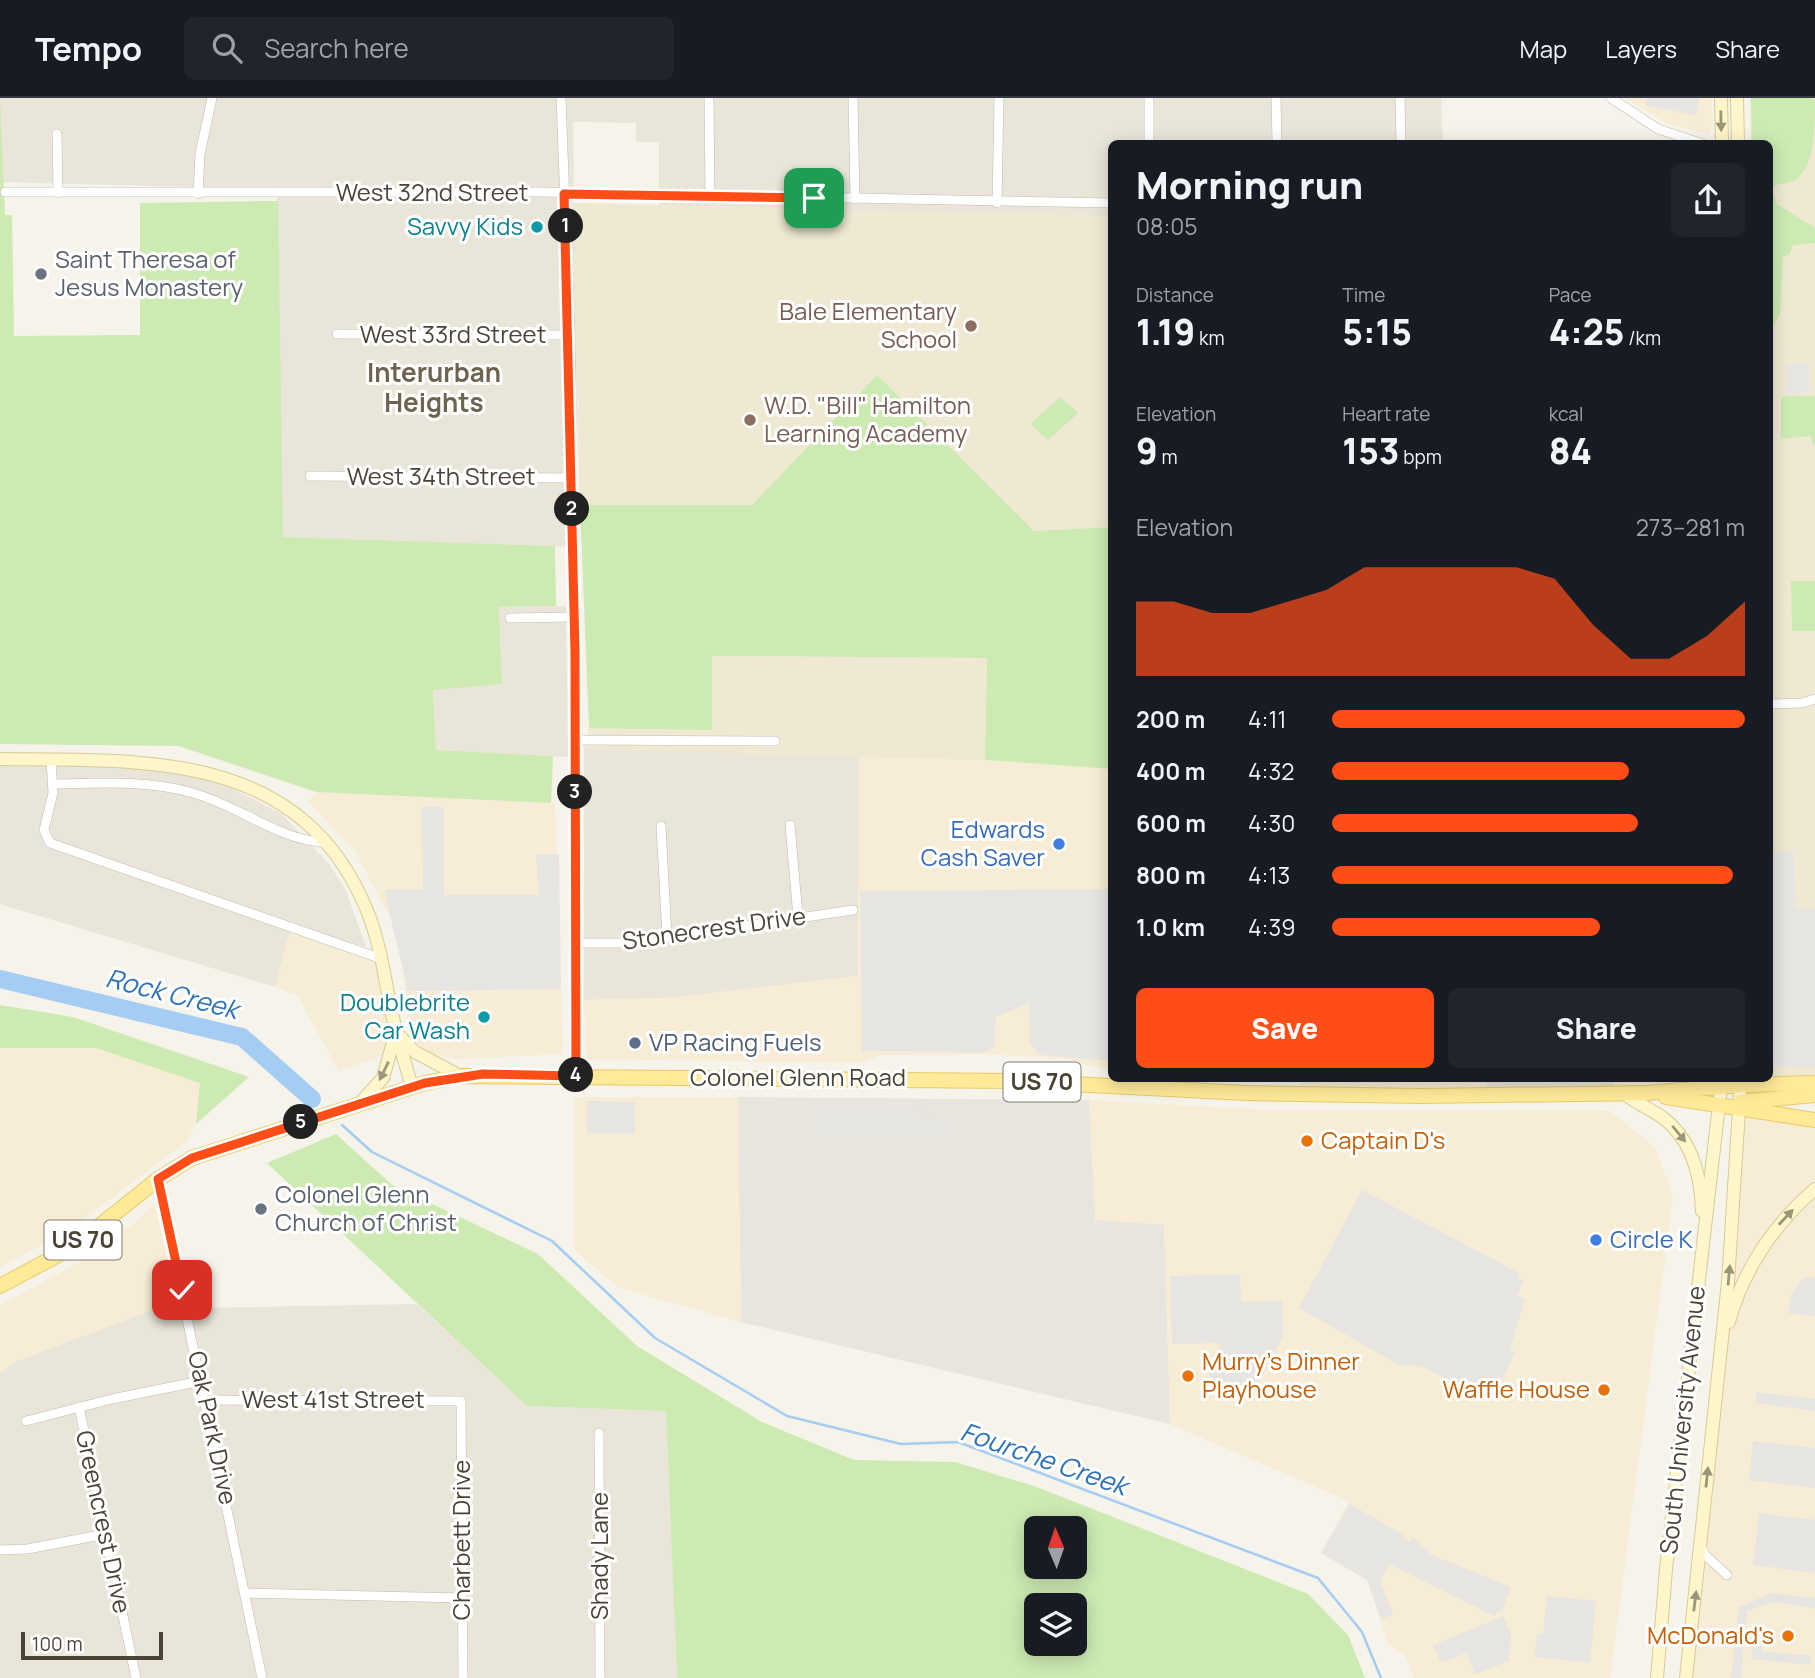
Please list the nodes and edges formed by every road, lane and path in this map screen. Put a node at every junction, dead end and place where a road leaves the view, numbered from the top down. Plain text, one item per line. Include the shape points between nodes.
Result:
1 (212, 98) edge
2 (562, 98) edge
3 (709, 98) edge
4 (853, 98) edge
5 (999, 98) edge
6 (1149, 98) edge
7 (1276, 98) edge
8 (1400, 98) edge
9 (1611, 98) edge
10 (1721, 98) edge
11 (1737, 98) edge
12 (57, 134) dead end
13 (1149, 140) edge
14 (1277, 140) edge
15 (1401, 140) edge
16 (1692, 140) edge
17 (1722, 140) edge
18 (1738, 140) edge
19 (5, 192) dead end
20 (58, 193) junction
21 (198, 194) junction
22 (564, 194) junction
23 (710, 196) junction
24 (855, 199) junction
25 (997, 203) junction
26 (1108, 203) edge
27 (337, 334) dead end
28 (570, 335) junction
29 (310, 476) dead end
30 (572, 478) junction
31 (574, 617) junction
32 (510, 618) dead end
33 (1815, 699) edge
34 (1773, 704) edge
35 (575, 740) junction
36 (775, 741) dead end
37 (0, 760) edge
38 (51, 760) junction
39 (54, 784) junction
40 (790, 825) dead end
41 (661, 826) dead end
42 (324, 842) junction
43 (853, 910) dead end
44 (798, 917) junction
45 (667, 936) junction
46 (575, 943) junction
47 (382, 959) junction
48 (396, 1031) junction
49 (460, 1076) junction
50 (576, 1076) junction
51 (1721, 1082) edge
52 (1741, 1082) edge
53 (1754, 1082) edge
54 (1773, 1082) edge
55 (1815, 1083) edge
56 (1779, 1084) junction
57 (412, 1087) junction
58 (1647, 1093) junction
59 (1625, 1094) junction
60 (1815, 1095) edge
61 (359, 1104) junction
62 (1718, 1105) junction
63 (1741, 1105) junction
64 (1815, 1120) edge
65 (158, 1179) junction
66 (1815, 1189) edge
67 (1702, 1245) junction
68 (0, 1286) edge
69 (1718, 1367) junction
70 (201, 1381) junction
71 (206, 1400) junction
72 (461, 1401) joint
73 (79, 1407) junction
74 (26, 1421) dead end
75 (599, 1433) dead end
76 (106, 1534) junction
77 (1701, 1545) junction
78 (0, 1550) edge
79 (1727, 1575) dead end
80 (245, 1592) junction
81 (462, 1598) junction
82 (136, 1678) edge
83 (262, 1678) edge
84 (463, 1678) edge
85 (600, 1678) edge
86 (1657, 1678) edge
87 (1686, 1678) edge

1 - 21 street via 200,153
2 - 22 street
3 - 23 street
4 - 24 street
5 - 25 street
6 - 13 street
7 - 14 street
8 - 15 street
9 - 16 street via 1658,128
10 -> 17 main road
11 - 18 main road
12 - 20 street
19 - 20 street, West 32nd Street
20 - 21 street, West 32nd Street
21 - 22 street, West 32nd Street
22 - 23 street, West 32nd Street
22 - 28 street
23 - 24 street, West 32nd Street
24 - 25 street, West 32nd Street
25 - 26 street, West 32nd Street
27 - 28 street, West 33rd Street
28 - 30 street
29 - 30 street, West 34th Street
30 - 31 street
31 - 32 street
31 - 35 street
33 - 34 street
35 - 36 street
35 - 46 street
37 - 38 main road
38 - 39 street
38 - 42 main road via 160,763 230,779 277,802
39 - 42 street via 144,785 192,792 311,842
39 - 47 street via 44,830 50,843
40 - 44 street
41 - 45 street
42 - 47 main road via 365,904
43 - 44 street, Stonecrest Drive
44 - 45 street, Stonecrest Drive
45 - 46 street, Stonecrest Drive via 630,943
46 - 50 street
47 - 48 main road
48 - 49 main road via 415,1052
48 - 57 main road
48 -> 61 main road via 383,1078
49 - 50 main road, Colonel Glenn Road / US 70
49 - 57 main road, Colonel Glenn Road / US 70
50 - 59 main road, Colonel Glenn Road / US 70 via 1011,1081 1300,1095
51 - 58 main road, Colonel Glenn Road / US 70
51 - 62 main road, South University Avenue
52 - 63 main road, South University Avenue
53 - 56 main road, US 70
54 - 56 main road
55 - 56 main road, US 70
57 - 61 main road, Colonel Glenn Road / US 70
58 - 59 main road, Colonel Glenn Road / US 70
58 - 62 main road, Colonel Glenn Road / US 70
59 -> 67 main road via 1665,1119 1687,1144 1697,1171
60 - 63 main road
61 - 65 main road, Colonel Glenn Road / US 70 via 192,1158
62 - 63 main road, Colonel Glenn Road
62 - 67 main road, South University Avenue
63 - 64 main road
69 -> 63 main road, South University Avenue
65 - 68 main road, Colonel Glenn Road / US 70 via 73,1247
65 - 70 street, Oak Park Drive
69 -> 66 main road via 1735,1302 1757,1256 1778,1225
67 - 86 main road, South University Avenue
77 -> 69 main road, South University Avenue
70 - 71 street, Oak Park Drive
70 - 73 street, Greencrest Drive
71 - 72 street, West 41st Street
71 - 80 street, Oak Park Drive
72 - 81 street, Charbett Drive
73 - 74 street, Greencrest Drive
73 - 76 street, Greencrest Drive
75 - 85 street, Shady Lane
76 - 78 street
76 - 82 street, Greencrest Drive
77 - 79 street via 1705,1555
87 -> 77 main road, South University Avenue
80 - 81 street
80 - 83 street, Oak Park Drive
81 - 84 street, Charbett Drive

